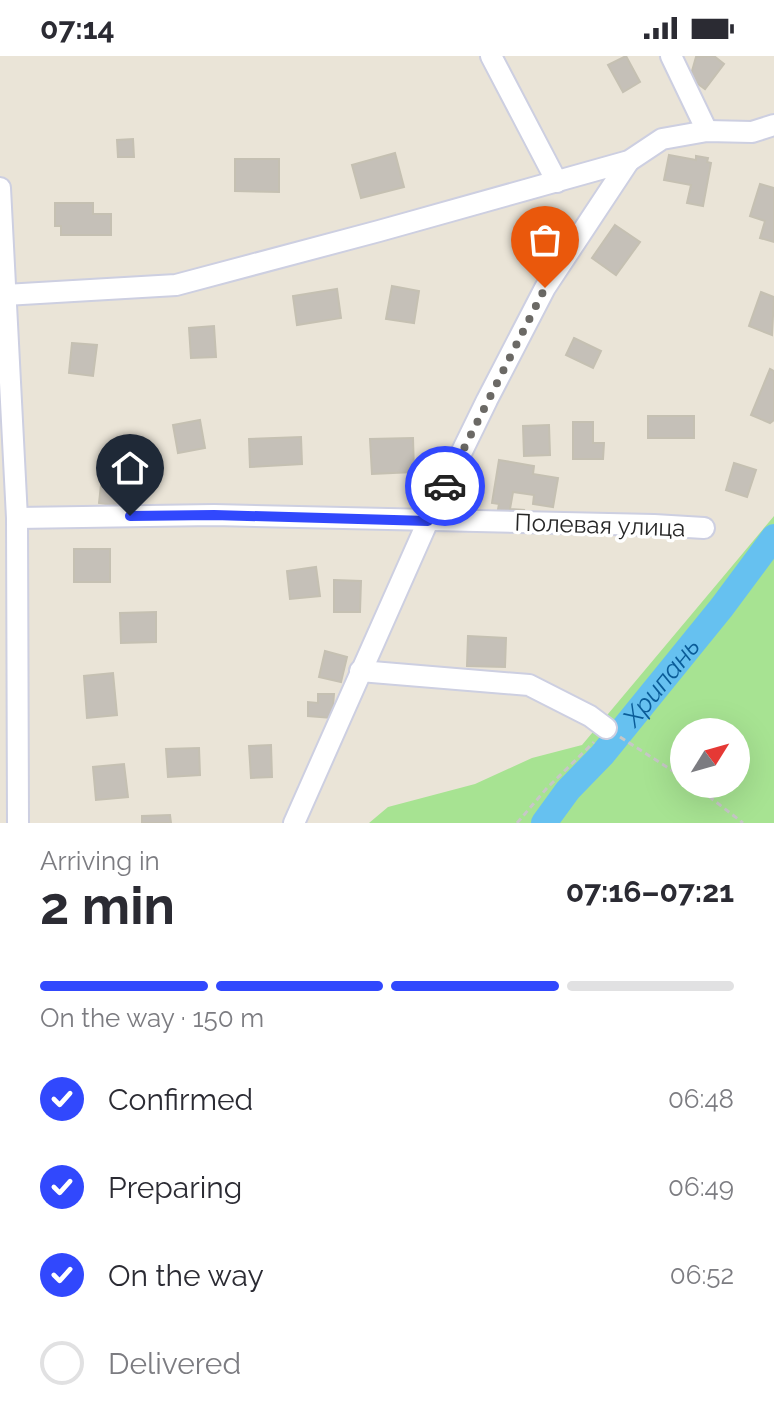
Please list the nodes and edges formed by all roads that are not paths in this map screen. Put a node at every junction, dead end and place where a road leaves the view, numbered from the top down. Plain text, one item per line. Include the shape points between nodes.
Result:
1 (491, 56) edge
2 (671, 56) edge
3 (774, 125) edge
4 (707, 131) junction
5 (629, 161) junction
6 (557, 182) junction
7 (0, 188) edge
8 (2, 262) edge
9 (5, 295) junction
10 (17, 518) junction
11 (428, 521) junction
12 (704, 528) dead end
13 (360, 671) junction
14 (606, 728) road end
15 (18, 823) edge
16 (294, 823) edge

1 - 6 street
2 - 4 street
3 - 4 street via 752,132
4 - 5 street via 662,139
5 - 6 street
5 - 11 street via 545,288
6 - 9 street via 176,285
7 - 8 street
8 - 9 street
9 - 10 street
10 - 11 street, Полевая улица via 214,515
10 - 15 street
11 - 12 street, Полевая улица
11 - 13 street
13 - 14 street via 529,685
13 - 16 street

